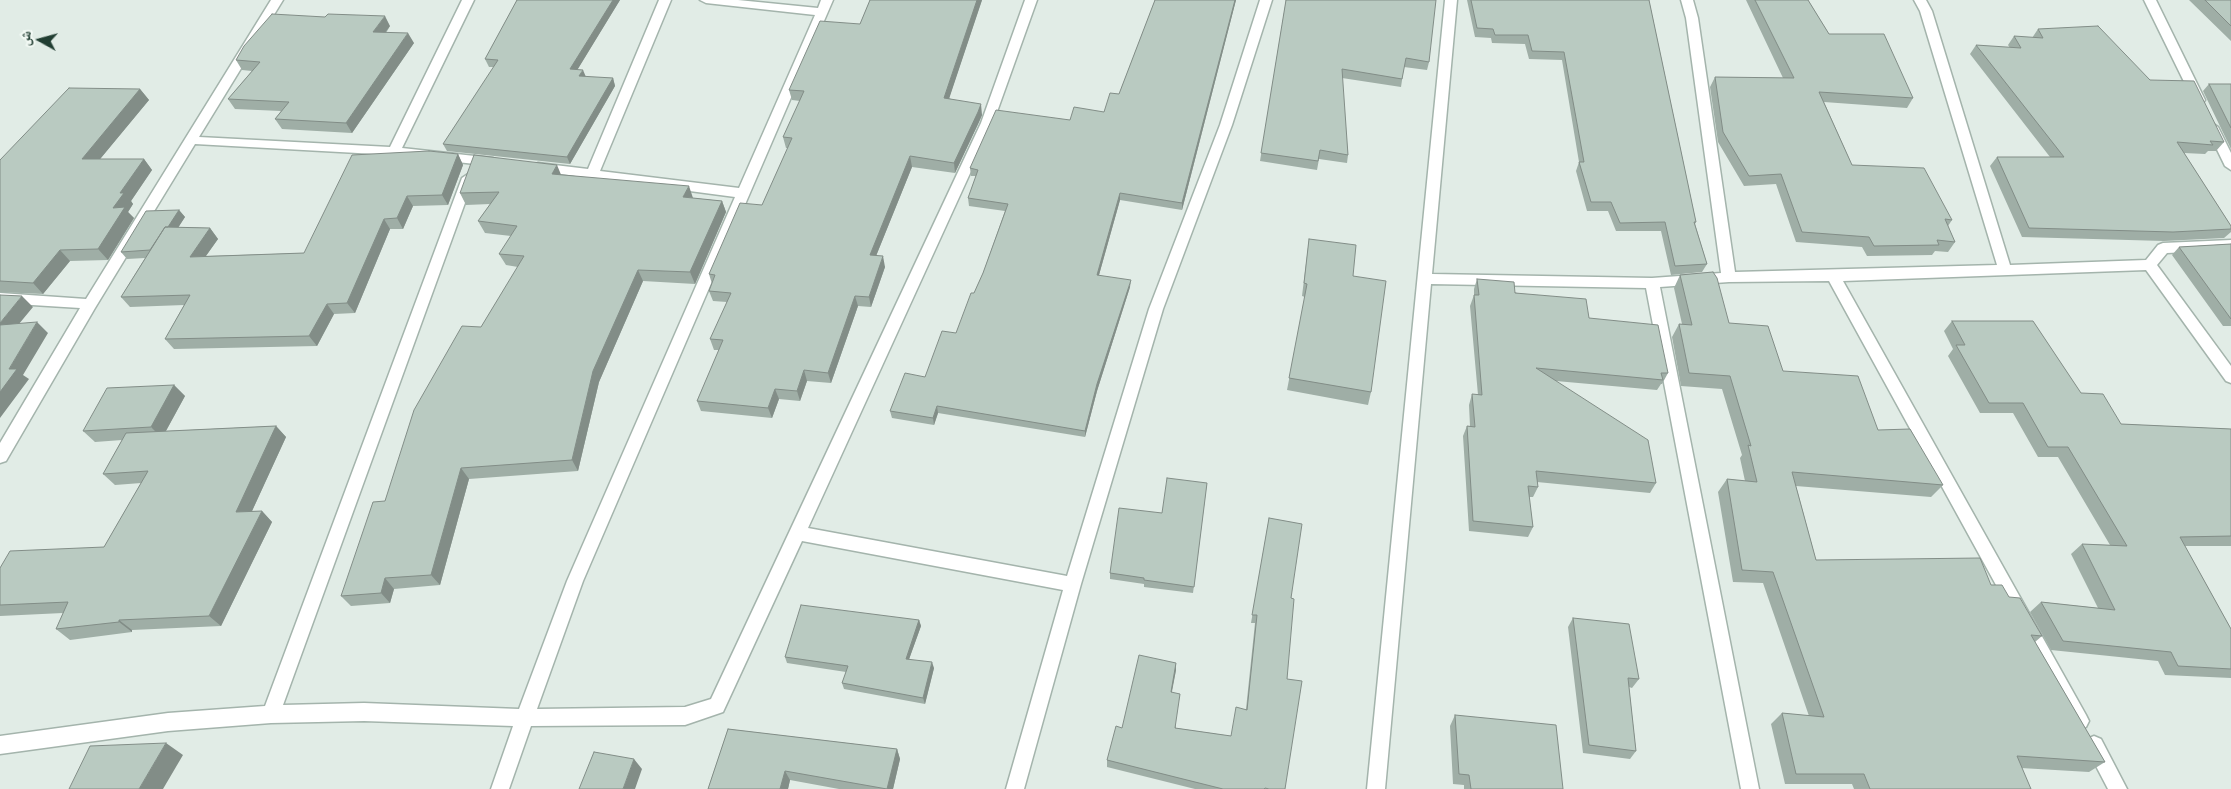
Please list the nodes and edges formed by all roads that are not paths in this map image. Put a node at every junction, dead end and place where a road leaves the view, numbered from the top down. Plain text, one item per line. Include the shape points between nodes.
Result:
1 (276, 0) edge
2 (468, 0) edge
3 (666, 0) edge
4 (706, 0) edge
5 (1031, 0) edge
6 (1266, 0) edge
7 (1451, 0) edge
8 (1687, 0) edge
9 (1920, 0) edge
10 (2150, 0) edge
11 (825, 6) edge
12 (189, 140) junction
13 (394, 151) junction
14 (474, 160) junction
15 (504, 163) edge
16 (524, 165) edge
17 (2231, 166) edge
18 (592, 173) junction
19 (742, 193) junction
20 (2231, 245) edge
21 (2150, 265) junction
22 (2005, 270) junction
23 (1833, 276) junction
24 (1729, 277) junction
25 (1425, 279) junction
26 (1652, 283) junction
27 (0, 298) edge
28 (90, 304) junction
29 (2231, 377) edge
30 (0, 457) edge
31 (798, 533) junction
32 (1073, 584) junction
33 (271, 714) junction
34 (524, 718) junction
35 (0, 745) edge
36 (500, 789) edge
37 (1015, 789) edge
38 (1376, 789) edge
39 (1750, 789) edge
40 (2118, 789) edge

1 - 12 street
2 - 13 street
3 - 18 street
4 - 11 street
5 - 31 street via 988,123
6 - 32 street via 1226,125 1156,310
7 - 25 street
8 - 24 street
9 - 22 street
10 - 17 street
11 - 19 street
12 - 13 street
12 - 28 street
13 - 14 street
14 - 15 street
14 - 33 street
16 - 18 street
18 - 19 street
19 - 34 street via 575,581
20 - 21 street via 2163,248
21 - 22 street
21 - 29 street
22 - 23 street
23 - 24 street
23 - 40 street
24 - 26 street
25 - 26 street
25 - 38 street
26 - 39 street
27 - 28 street
28 - 30 street
31 - 32 street
31 - 34 street via 717,706 686,716
32 - 37 street
33 - 34 street via 364,712
33 - 35 street via 168,722
34 - 36 street

